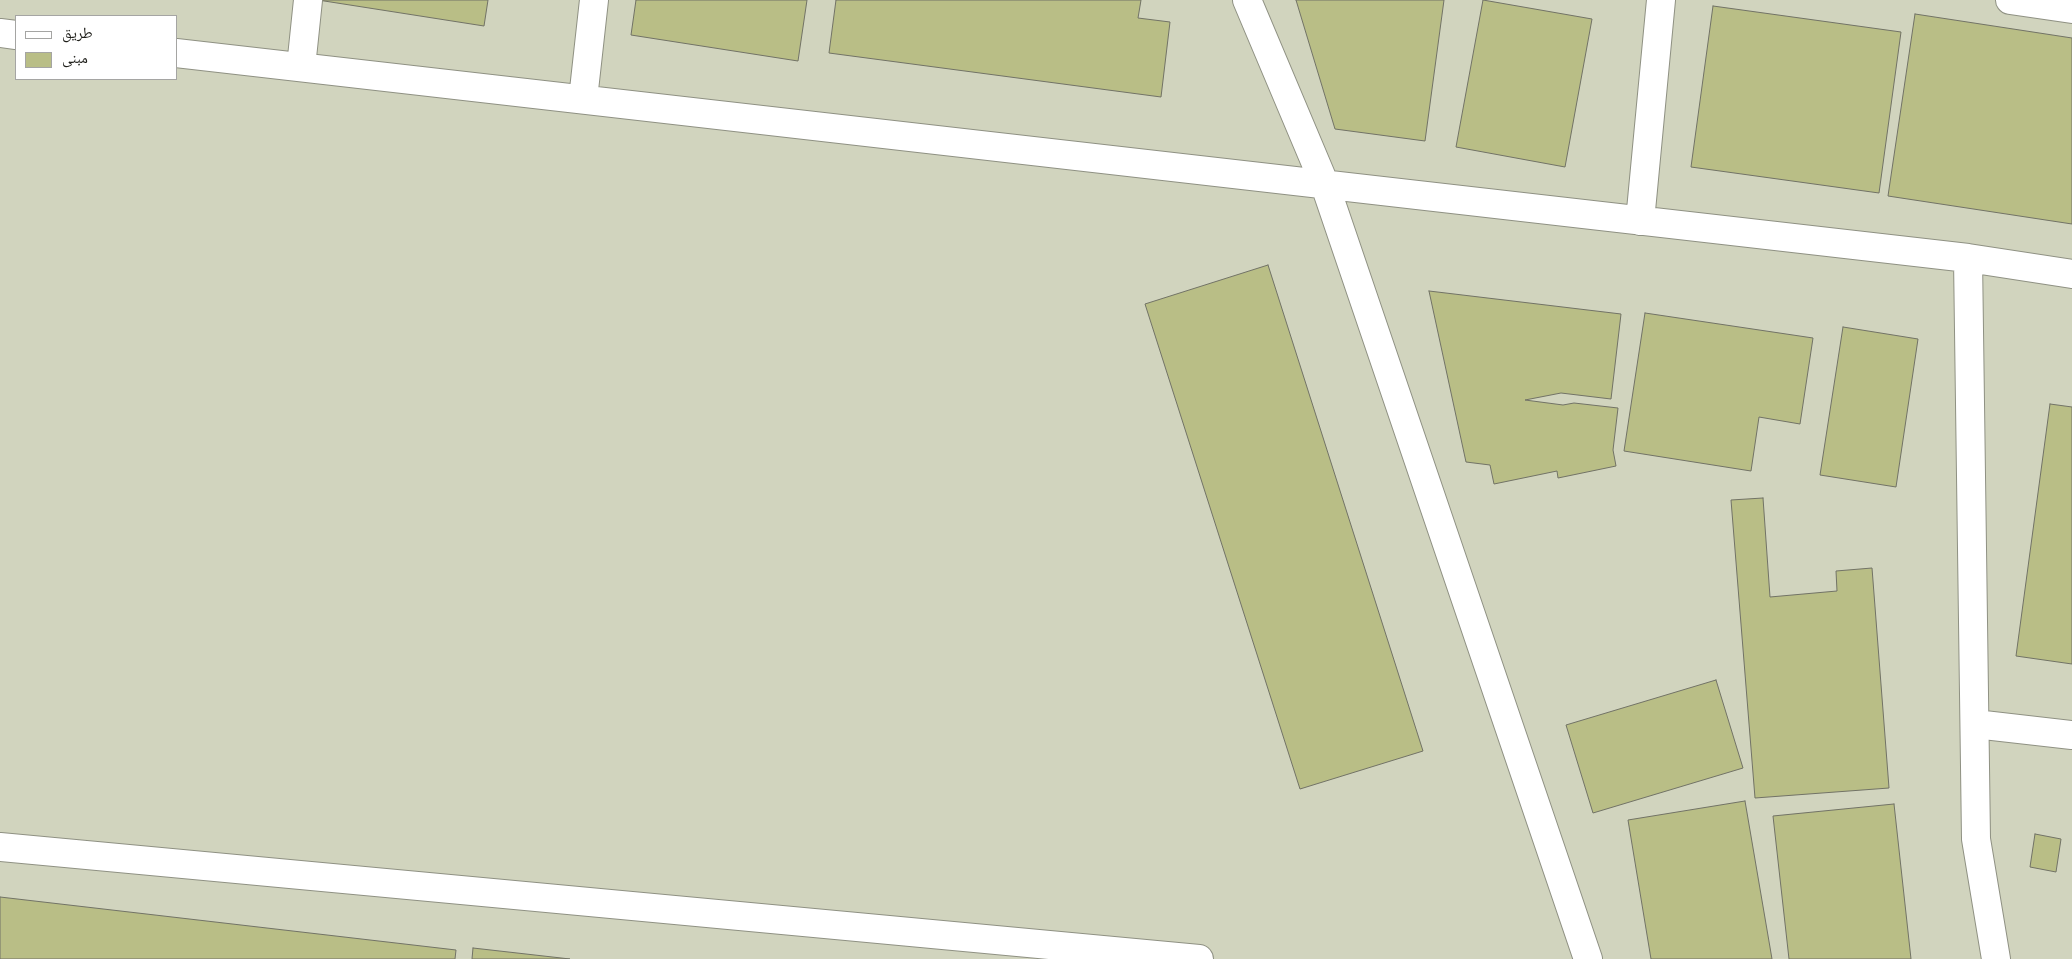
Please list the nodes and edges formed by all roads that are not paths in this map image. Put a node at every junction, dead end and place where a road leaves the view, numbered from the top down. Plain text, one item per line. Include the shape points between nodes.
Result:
1 (308, 0) edge
2 (594, 0) edge
3 (1248, 0) edge
4 (1661, 0) edge
5 (2010, 0) edge
6 (2072, 9) edge
7 (0, 33) edge
8 (15, 35) edge
9 (178, 53) edge
10 (301, 67) junction
11 (583, 99) junction
12 (1325, 185) junction
13 (1640, 221) junction
14 (1968, 258) junction
15 (2072, 274) edge
16 (1975, 724) junction
17 (2072, 735) edge
18 (0, 847) edge
19 (1165, 957) edge
20 (1199, 959) edge
21 (1588, 959) edge
22 (1996, 959) edge

1 - 10 street
2 - 11 street
3 - 12 street
4 - 13 street
5 - 6 street
7 - 8 street
9 - 10 street
10 - 11 street
11 - 12 street
12 - 13 street
12 - 21 street
13 - 14 street
14 - 15 street
14 - 16 street
16 - 17 street
16 - 22 street via 1976,839
18 - 19 street
19 - 20 street

